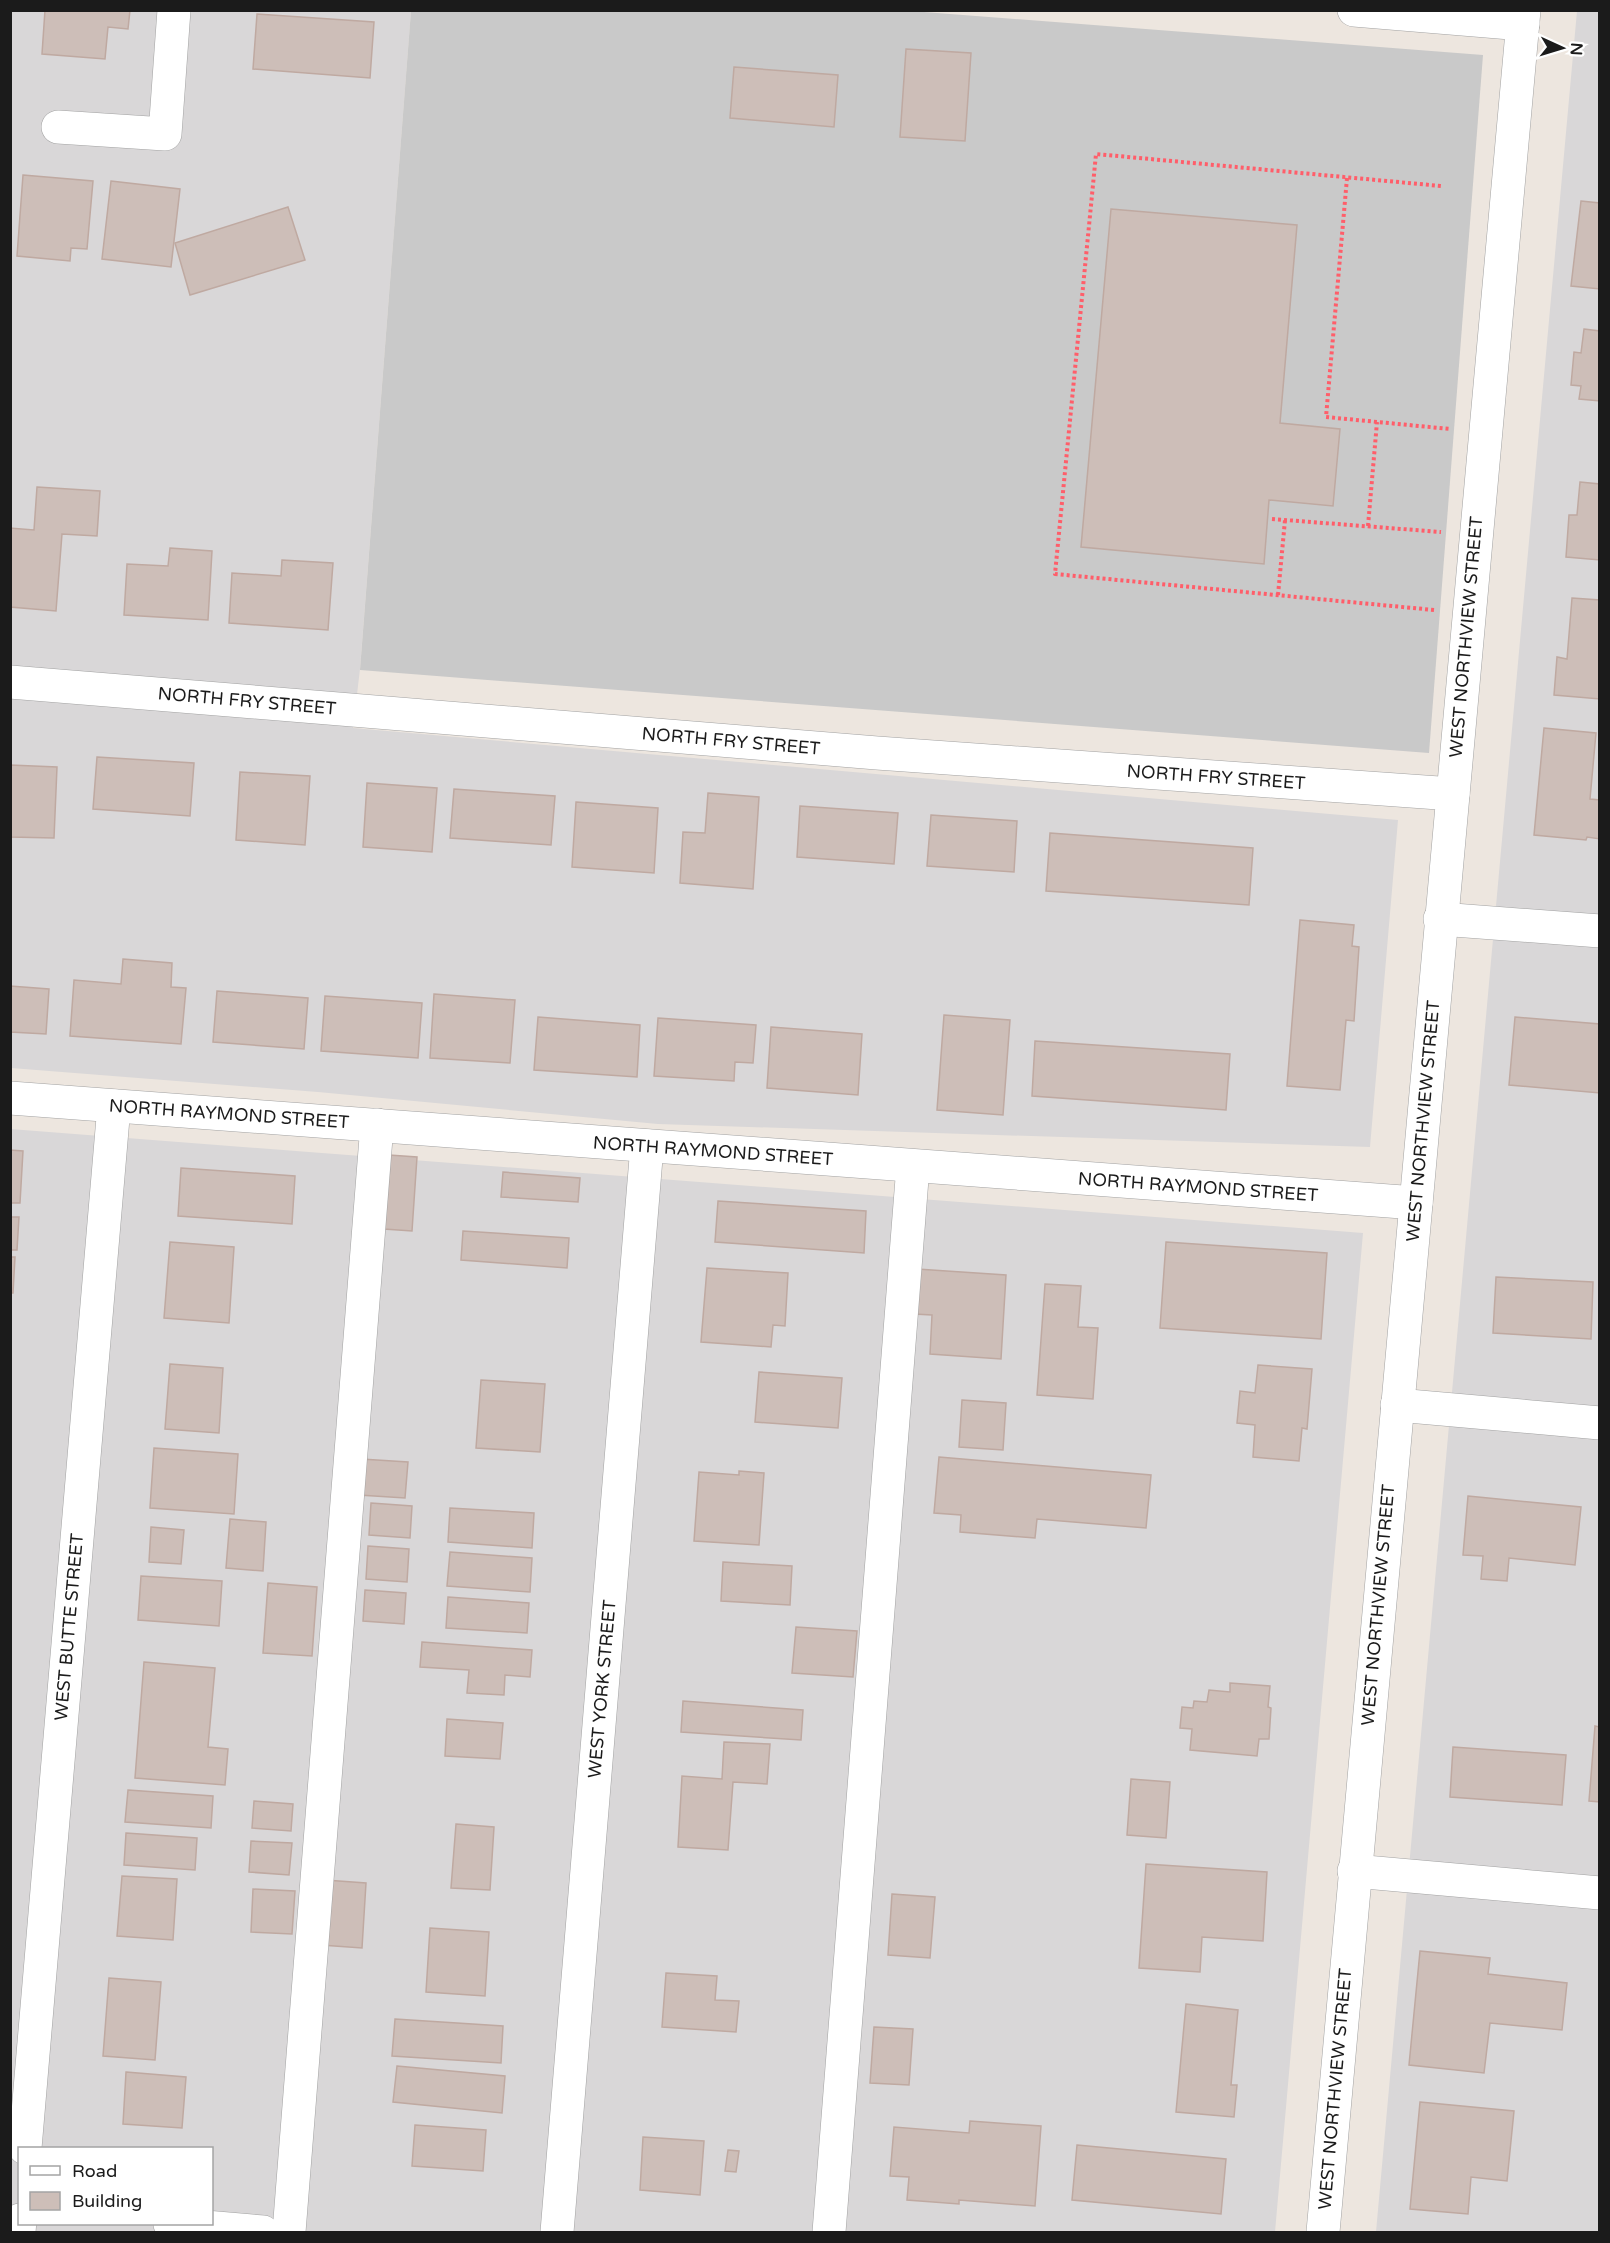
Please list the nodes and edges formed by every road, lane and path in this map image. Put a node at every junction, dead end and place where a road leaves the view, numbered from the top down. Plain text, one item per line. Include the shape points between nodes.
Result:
1 (174, 10) edge
2 (1354, 10) edge
3 (1524, 17) edge
4 (58, 127) dead end
5 (1347, 178) junction
6 (1441, 186) dead end
7 (1377, 422) junction
8 (1450, 429) dead end
9 (1272, 519) dead end
10 (1285, 520) junction
11 (1368, 526) junction
12 (1442, 532) dead end
13 (1278, 595) junction
14 (1435, 610) dead end
15 (10, 682) edge
16 (1453, 794) junction
17 (1440, 919) junction
18 (1599, 931) edge
19 (10, 1098) edge
20 (114, 1106) junction
21 (376, 1125) junction
22 (647, 1146) junction
23 (912, 1166) junction
24 (1416, 1203) junction
25 (1397, 1405) junction
26 (1599, 1423) edge
27 (1354, 1871) junction
28 (1599, 1893) edge
29 (25, 2147) edge
30 (191, 2225) edge
31 (263, 2232) edge
32 (289, 2232) edge
33 (557, 2232) edge
34 (829, 2232) edge
35 (1323, 2232) edge

1 - 4 street via 165,134
2 - 3 street
3 - 16 street, WEST NORTHVIEW STREET
5 - 6 path
5 - 7 path via 1326,417
5 - 13 path via 1096,154 1055,574
7 - 8 path
7 - 11 path
9 - 10 path
10 - 11 path
10 - 13 path
11 - 12 path
13 - 14 path
15 - 16 street, NORTH FRY STREET via 865,752
16 - 17 street, WEST NORTHVIEW STREET
17 - 18 street
17 - 24 street, WEST NORTHVIEW STREET
19 - 20 street, NORTH RAYMOND STREET
20 - 21 street, NORTH RAYMOND STREET
20 - 29 street, WEST BUTTE STREET
21 - 22 street, NORTH RAYMOND STREET
21 - 32 street
22 - 23 street, NORTH RAYMOND STREET
22 - 33 street, WEST YORK STREET
23 - 24 street, NORTH RAYMOND STREET
23 - 34 street
24 - 25 street, WEST NORTHVIEW STREET
25 - 26 street
25 - 27 street, WEST NORTHVIEW STREET
27 - 28 street
27 - 35 street, WEST NORTHVIEW STREET
30 - 31 street

